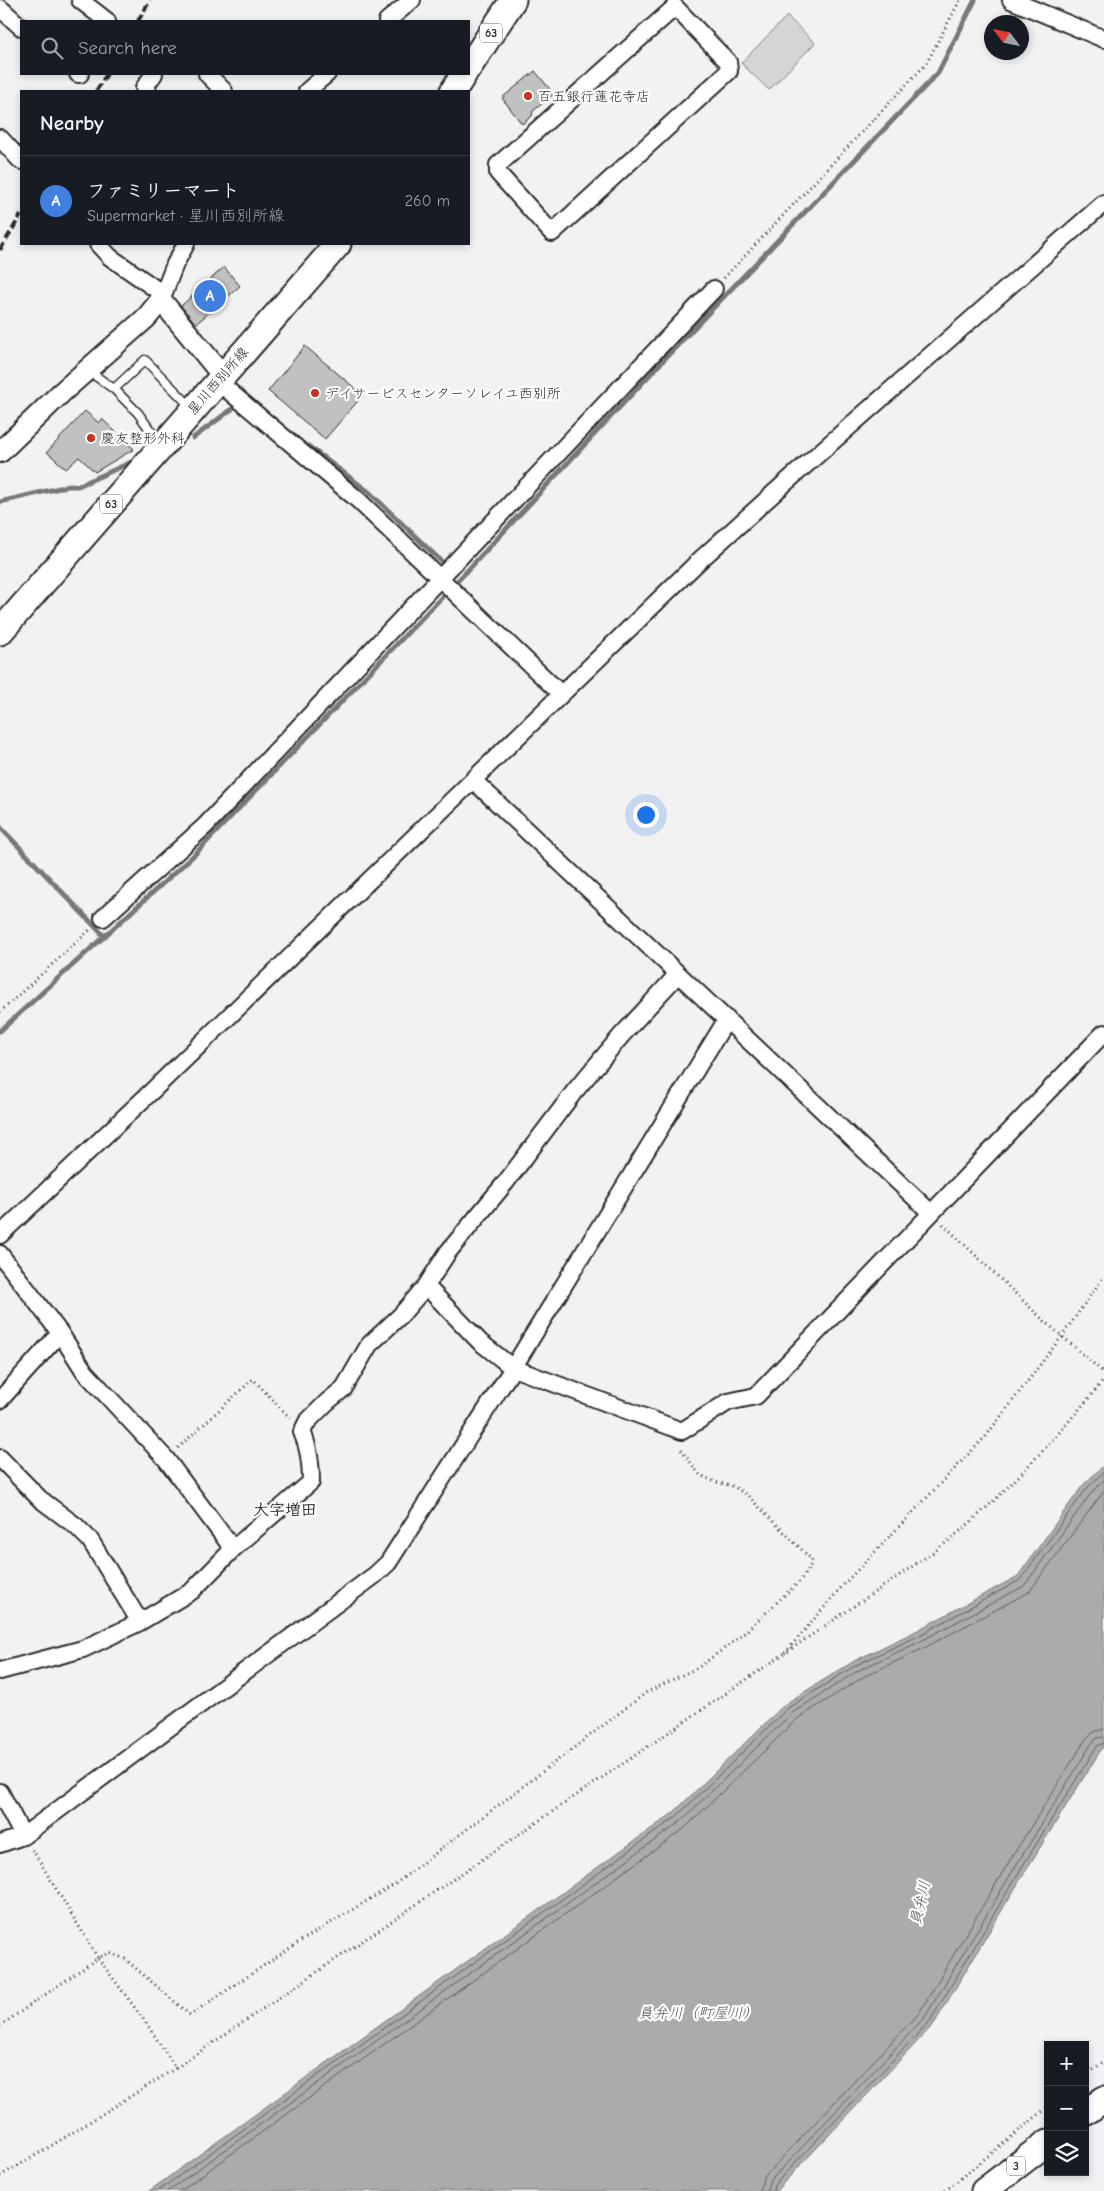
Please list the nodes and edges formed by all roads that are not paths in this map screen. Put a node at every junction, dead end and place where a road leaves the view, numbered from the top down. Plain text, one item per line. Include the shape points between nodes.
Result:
1 (80, 0) edge
2 (412, 0) edge
3 (513, 0) edge
4 (1011, 0) edge
5 (678, 4) edge
6 (2, 15) edge
7 (106, 20) edge
8 (387, 20) edge
9 (20, 26) edge
10 (1104, 40) edge
11 (470, 65) edge
12 (153, 75) edge
13 (208, 75) edge
14 (326, 75) edge
15 (463, 75) edge
16 (147, 90) edge
17 (223, 90) edge
18 (308, 90) edge
19 (453, 90) edge
20 (0, 138) edge
21 (20, 160) edge
22 (1104, 203) edge
23 (99, 245) edge
24 (185, 245) edge
25 (337, 245) edge
26 (714, 289) road end
27 (162, 297) junction
28 (87, 370) junction
29 (220, 378) junction
30 (114, 389) junction
31 (193, 410) junction
32 (162, 446) junction
33 (0, 452) edge
34 (441, 579) junction
35 (0, 632) edge
36 (561, 694) junction
37 (474, 781) junction
38 (103, 918) dead end
39 (678, 974) junction
40 (726, 1019) junction
41 (1104, 1033) edge
42 (931, 1213) junction
43 (0, 1235) edge
44 (0, 1254) edge
45 (426, 1286) junction
46 (60, 1333) junction
47 (513, 1368) junction
48 (0, 1400) edge
49 (0, 1458) edge
50 (233, 1549) junction
51 (140, 1622) junction
52 (0, 1671) edge
53 (0, 1792) edge
54 (24, 1836) junction
55 (0, 1844) edge
56 (1104, 2099) edge
57 (1089, 2110) edge
58 (1044, 2145) edge
59 (984, 2191) edge

1 - 7 street
2 - 8 street
3 - 11 main road, 63
4 - 10 street
5 - 5 street via 728,62 730,70 552,233 498,173 498,165
6 - 9 street
12 - 16 street via 144,88
13 - 17 street
14 - 18 street
15 - 19 main road
20 - 21 street
22 - 36 street via 784,484
23 - 27 street
24 - 27 street
25 - 29 main road, 星川西別所線 / 63
26 - 34 street
27 - 28 street via 146,318
27 - 29 street
28 - 30 lane
28 - 33 street
29 - 31 main road, 星川西別所線 / 63
29 - 34 street via 357,499
30 - 31 lane via 145,360
30 - 32 lane via 138,413
31 - 32 main road, 星川西別所線 / 63
32 - 35 main road, 星川西別所線 / 63
34 - 36 street
34 - 38 street via 205,826
36 - 37 street
37 - 39 street
37 - 43 street
39 - 40 street
39 - 45 street via 574,1092 448,1252
40 - 42 street
40 - 47 street
41 - 42 street
42 - 47 street via 756,1396 728,1402 682,1431
44 - 46 street
45 - 47 street via 480,1342
45 - 50 street via 369,1345 344,1388 307,1422 302,1432 312,1469 312,1482
46 - 48 street
46 - 50 street via 85,1372 166,1459
47 - 54 street via 388,1563
49 - 51 street via 40,1499 90,1540
50 - 51 street via 192,1591
51 - 52 street via 83,1650
53 - 54 street
54 - 55 street
56 - 57 main road
58 - 59 main road, 3

